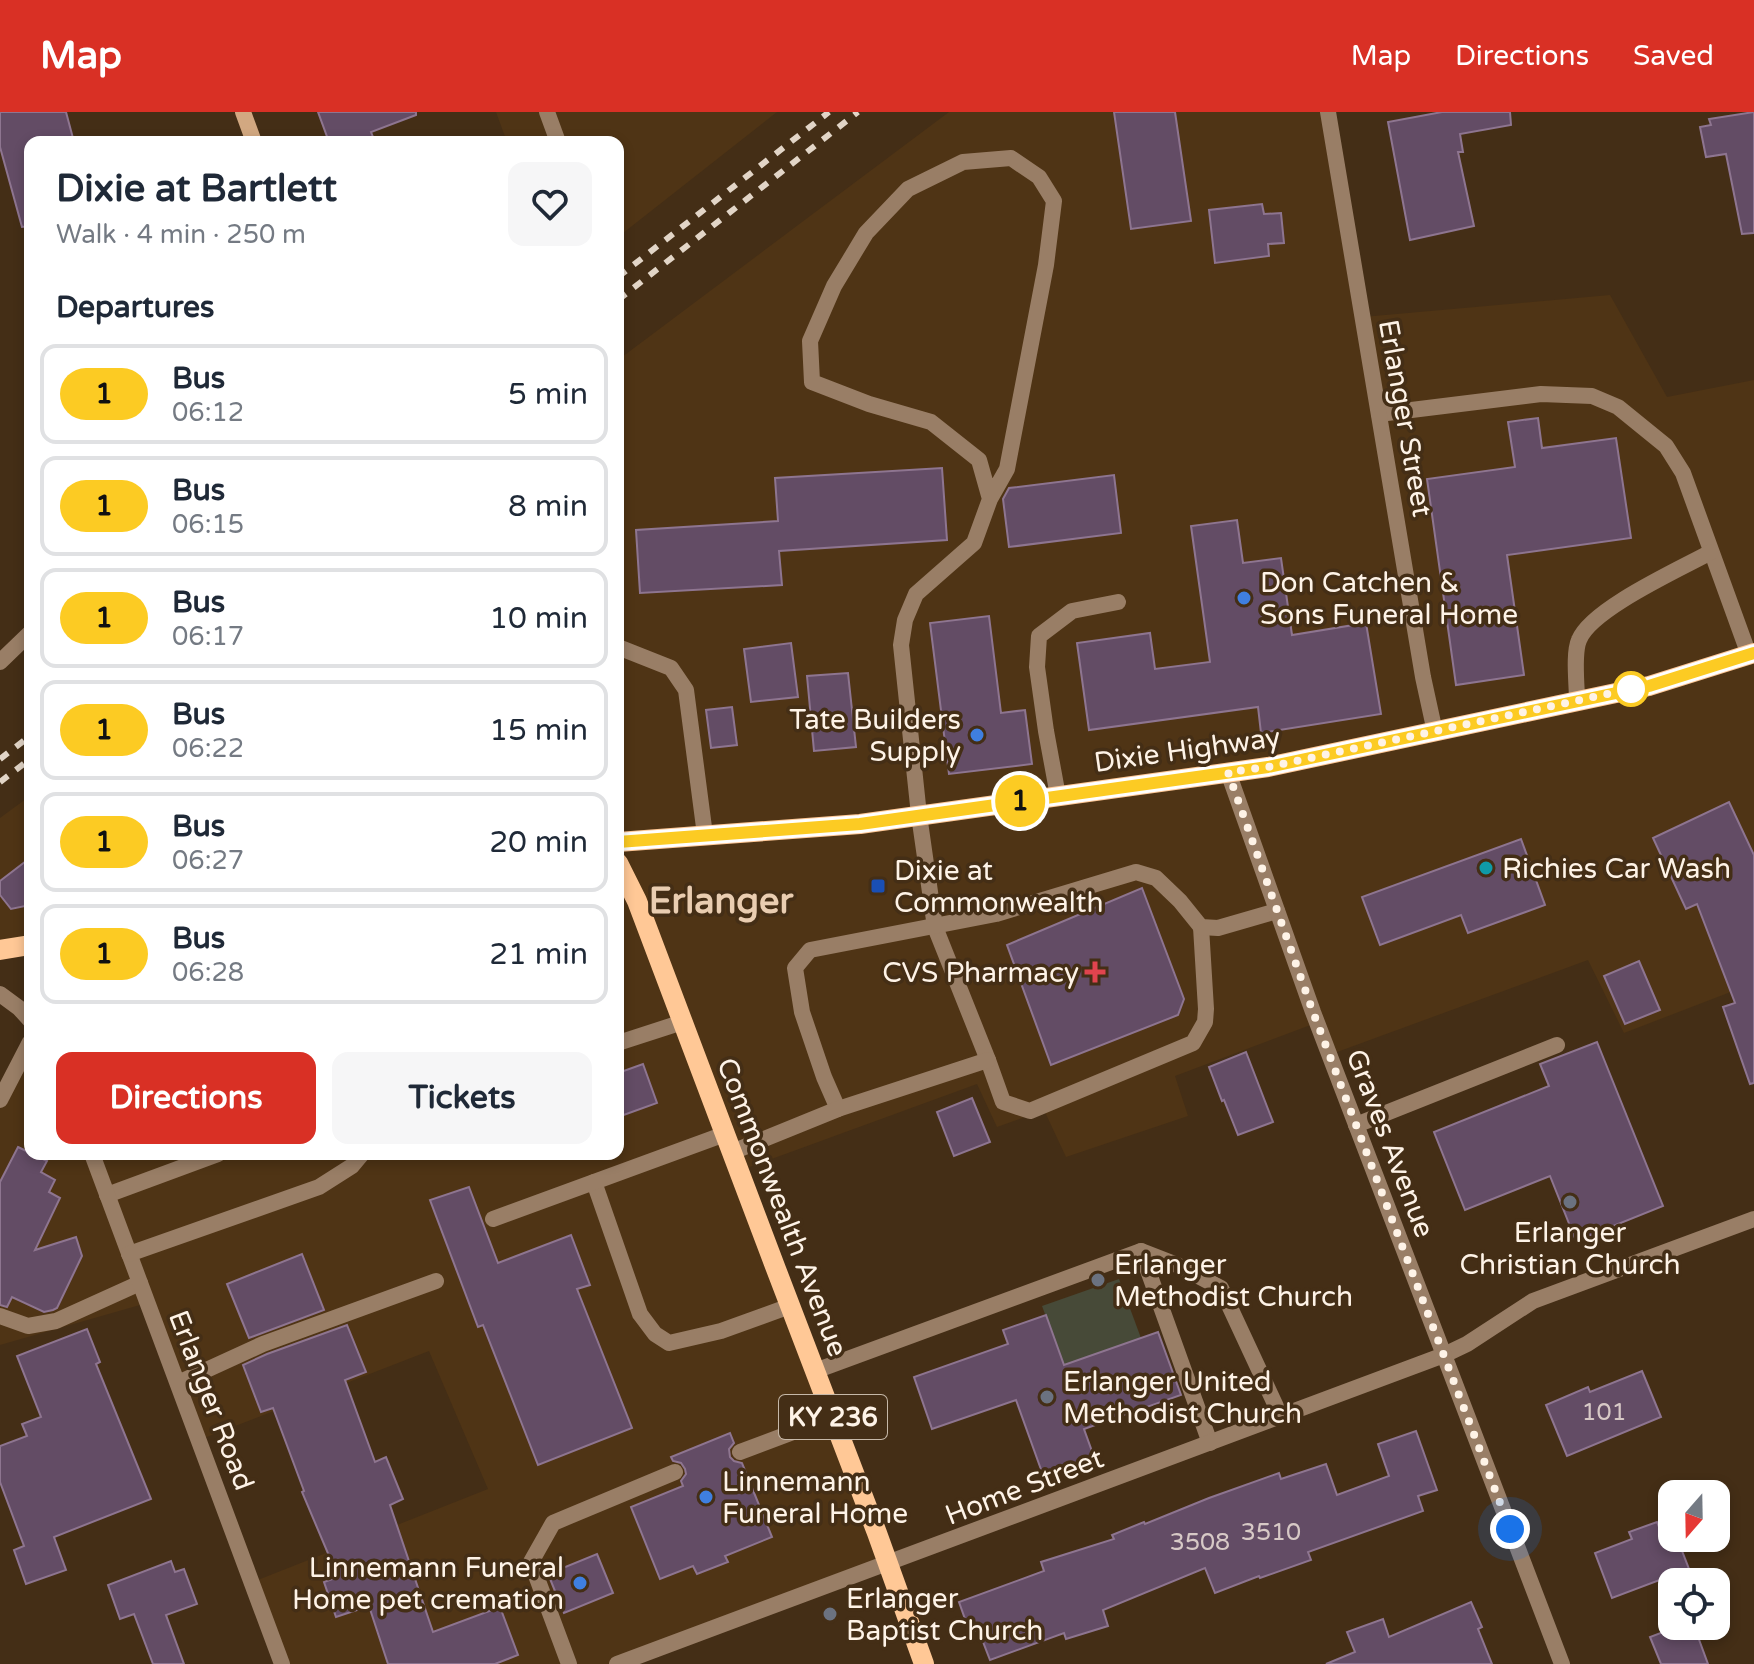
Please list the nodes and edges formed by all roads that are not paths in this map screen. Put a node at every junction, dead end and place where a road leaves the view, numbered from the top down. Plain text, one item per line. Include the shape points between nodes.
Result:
1 (243, 112) edge
2 (547, 112) edge
3 (1328, 112) edge
4 (252, 136) edge
5 (556, 136) edge
6 (1379, 414) junction
7 (990, 499) junction
8 (1711, 552) junction
9 (1118, 602) dead end
10 (24, 639) edge
11 (624, 649) edge
12 (1752, 658) edge
13 (0, 662) edge
14 (1577, 701) junction
15 (1435, 732) junction
16 (1228, 772) junction
17 (1058, 796) junction
18 (919, 815) junction
19 (705, 835) junction
20 (624, 842) edge
21 (624, 875) edge
22 (1277, 911) junction
23 (935, 927) junction
24 (1201, 927) junction
25 (24, 946) edge
26 (0, 950) edge
27 (0, 994) edge
28 (24, 1013) edge
29 (683, 1022) junction
30 (624, 1041) edge
31 (1557, 1045) dead end
32 (24, 1054) edge
33 (988, 1060) junction
34 (0, 1100) edge
35 (838, 1109) junction
36 (1356, 1125) junction
37 (728, 1143) junction
38 (94, 1160) edge
39 (202, 1160) edge
40 (357, 1160) edge
41 (594, 1182) junction
42 (107, 1195) junction
43 (493, 1219) dead end
44 (1754, 1219) edge
45 (1141, 1251) junction
46 (129, 1254) junction
47 (436, 1281) dead end
48 (140, 1283) junction
49 (790, 1306) junction
50 (0, 1316) edge
51 (1444, 1355) junction
52 (815, 1371) junction
53 (178, 1383) junction
54 (833, 1417) junction
55 (1281, 1417) junction
56 (1210, 1443) junction
57 (740, 1452) dead end
58 (675, 1472) dead end
59 (888, 1564) junction
60 (282, 1664) edge
61 (569, 1664) edge
62 (617, 1664) edge
63 (924, 1664) edge
64 (1562, 1664) edge

1 - 4 main road
2 - 5 street
3 - 6 street, Erlanger Street
6 - 8 street via 1541,394 1592,396 1618,407 1666,446 1683,473
6 - 15 street, Erlanger Street
7 - 7 street via 979,460 931,422 812,382 810,341 834,286 866,233 908,189 963,162 1011,158 1039,177 1054,201 1007,469
7 - 18 street via 974,543 916,594 905,620 901,645
8 - 12 street
8 - 14 street via 1596,617 1584,630 1577,643
9 - 17 street via 1072,611 1039,636 1037,667
10 - 13 street
11 - 19 street via 671,668 686,690
12 - 14 main road, Dixie Highway
14 - 15 main road, Dixie Highway
15 - 16 main road, Dixie Highway
16 - 17 main road, Dixie Highway
16 - 22 street, Graves Avenue
17 - 18 main road, Dixie Highway
18 - 19 main road, Dixie Highway
18 - 23 street
19 - 20 main road, Dixie Highway
21 - 29 main road, Commonwealth Avenue / KY 236
22 - 24 street via 1218,928
22 - 36 street, Graves Avenue
23 - 24 street via 1136,872 1156,878
23 - 33 street
23 - 35 street via 810,950 795,968 802,1012
24 - 33 street via 1206,1009 1193,1043 1030,1111 1003,1102
25 - 26 main road
27 - 28 street
29 - 30 street
29 - 37 main road, Commonwealth Avenue / KY 236
31 - 36 street
32 - 34 street
33 - 35 street
35 - 37 street
36 - 51 street, Graves Avenue
37 - 41 street
37 - 49 main road, Commonwealth Avenue / KY 236
38 - 42 street, Erlanger Road
39 - 42 street
40 - 46 street via 319,1187
41 - 43 street
41 - 49 street via 640,1314 669,1343
42 - 46 street, Erlanger Road
44 - 51 street, Home Street via 1533,1301
45 - 52 street
45 - 55 street via 1221,1288
45 - 56 street
46 - 48 street, Erlanger Road
47 - 53 street via 263,1344
48 - 50 street via 56,1321 28,1326
48 - 53 street, Erlanger Road
49 - 52 main road, Commonwealth Avenue / KY 236
51 - 55 street, Home Street
51 - 64 street, Graves Avenue
52 - 54 main road, Commonwealth Avenue / KY 236
53 - 60 street, Erlanger Road
54 - 57 street
54 - 59 main road, Commonwealth Avenue / KY 236
55 - 56 street, Home Street
56 - 59 street, Home Street
58 - 61 street via 553,1523 531,1562
59 - 62 street, Home Street
59 - 63 main road, Commonwealth Avenue / KY 236

